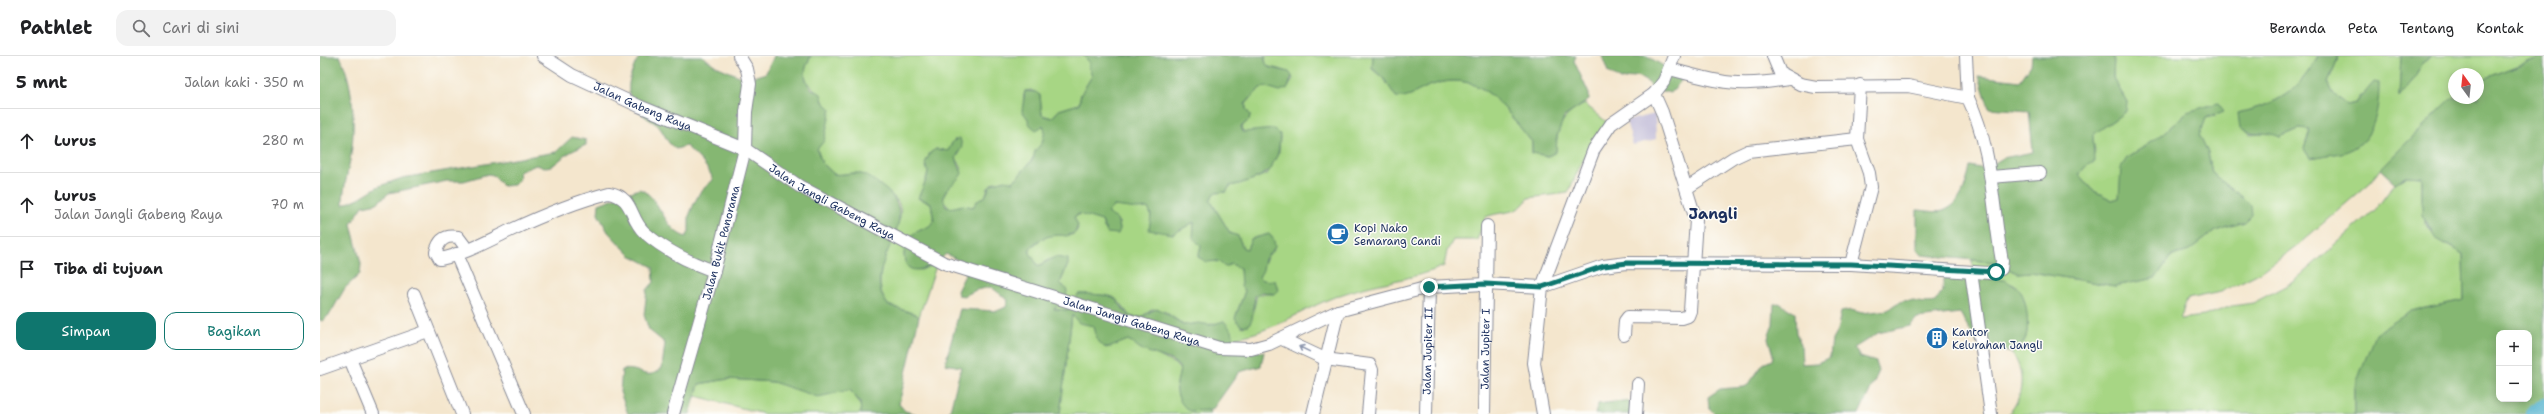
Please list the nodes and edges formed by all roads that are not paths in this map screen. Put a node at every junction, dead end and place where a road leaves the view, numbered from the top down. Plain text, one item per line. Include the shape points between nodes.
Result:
1 (543, 56) edge
2 (739, 56) edge
3 (1674, 56) edge
4 (1773, 56) edge
5 (1966, 56) edge
6 (1670, 69) junction
7 (1788, 79) junction
8 (1860, 85) junction
9 (1654, 94) junction
10 (1968, 98) junction
11 (1857, 139) junction
12 (745, 149) junction
13 (2040, 173) dead end
14 (1991, 177) junction
15 (1687, 188) junction
16 (1487, 226) dead end
17 (467, 249) junction
18 (456, 254) junction
19 (1692, 263) junction
20 (1851, 264) junction
21 (714, 271) junction
22 (1972, 272) junction
23 (1485, 284) junction
24 (1429, 287) junction
25 (1542, 287) junction
26 (414, 294) dead end
27 (1338, 311) junction
28 (428, 331) junction
29 (1624, 335) dead end
30 (1282, 338) junction
31 (350, 359) junction
32 (1325, 359) junction
33 (320, 369) edge
34 (1638, 384) dead end
35 (373, 414) edge
36 (462, 414) edge
37 (524, 414) edge
38 (673, 414) edge
39 (1313, 414) edge
40 (1368, 414) edge
41 (1426, 414) edge
42 (1484, 414) edge
43 (1543, 414) edge
44 (1636, 414) edge
45 (1991, 414) edge

1 - 12 street, Jalan Gabeng Raya via 572,75 639,106
2 - 12 street, Jalan Bukit Panorama via 747,69 750,84
3 - 6 street
4 - 7 street via 1776,66
5 - 10 street
6 - 7 street via 1720,83 1741,85
6 - 9 street
7 - 8 street via 1816,87
8 - 10 street via 1908,86
8 - 11 street
9 - 15 street
9 - 25 street via 1611,124 1594,149
10 - 14 street via 1980,128
11 - 15 street via 1748,151
11 - 20 street via 1871,187
12 - 21 street, Jalan Bukit Panorama
12 - 30 street, Jalan Jangli Gabeng Raya via 799,186 944,263 1219,348 1251,349
13 - 14 street
14 - 22 street via 2002,266 1996,272
15 - 19 street via 1697,226
16 - 23 street, Jalan Jupiter I
17 - 18 street
17 - 18 street via 458,236 443,238 436,252 440,259
17 - 21 street via 535,219 609,193 619,194 627,202 642,230 652,238 692,263
18 - 37 street
19 - 20 street
19 - 25 street via 1627,263 1604,266
19 - 29 street via 1688,316 1630,317 1625,321
20 - 22 street
21 - 38 street, Jalan Bukit Panorama
22 - 45 street
23 - 24 street, Jalan Jangli Gabeng Raya
23 - 25 street, Jalan Jangli Gabeng Raya
23 - 42 street, Jalan Jupiter I
24 - 27 street, Jalan Jangli Gabeng Raya
24 - 41 street, Jalan Jupiter II
25 - 43 street via 1534,363
26 - 28 street
27 - 30 street, Jalan Jangli Gabeng Raya
27 - 32 street
28 - 31 street
28 - 36 street
32 -> 30 street
31 - 33 street
31 - 35 street
32 - 39 street
32 - 40 street via 1370,365 1372,370
34 - 44 street

